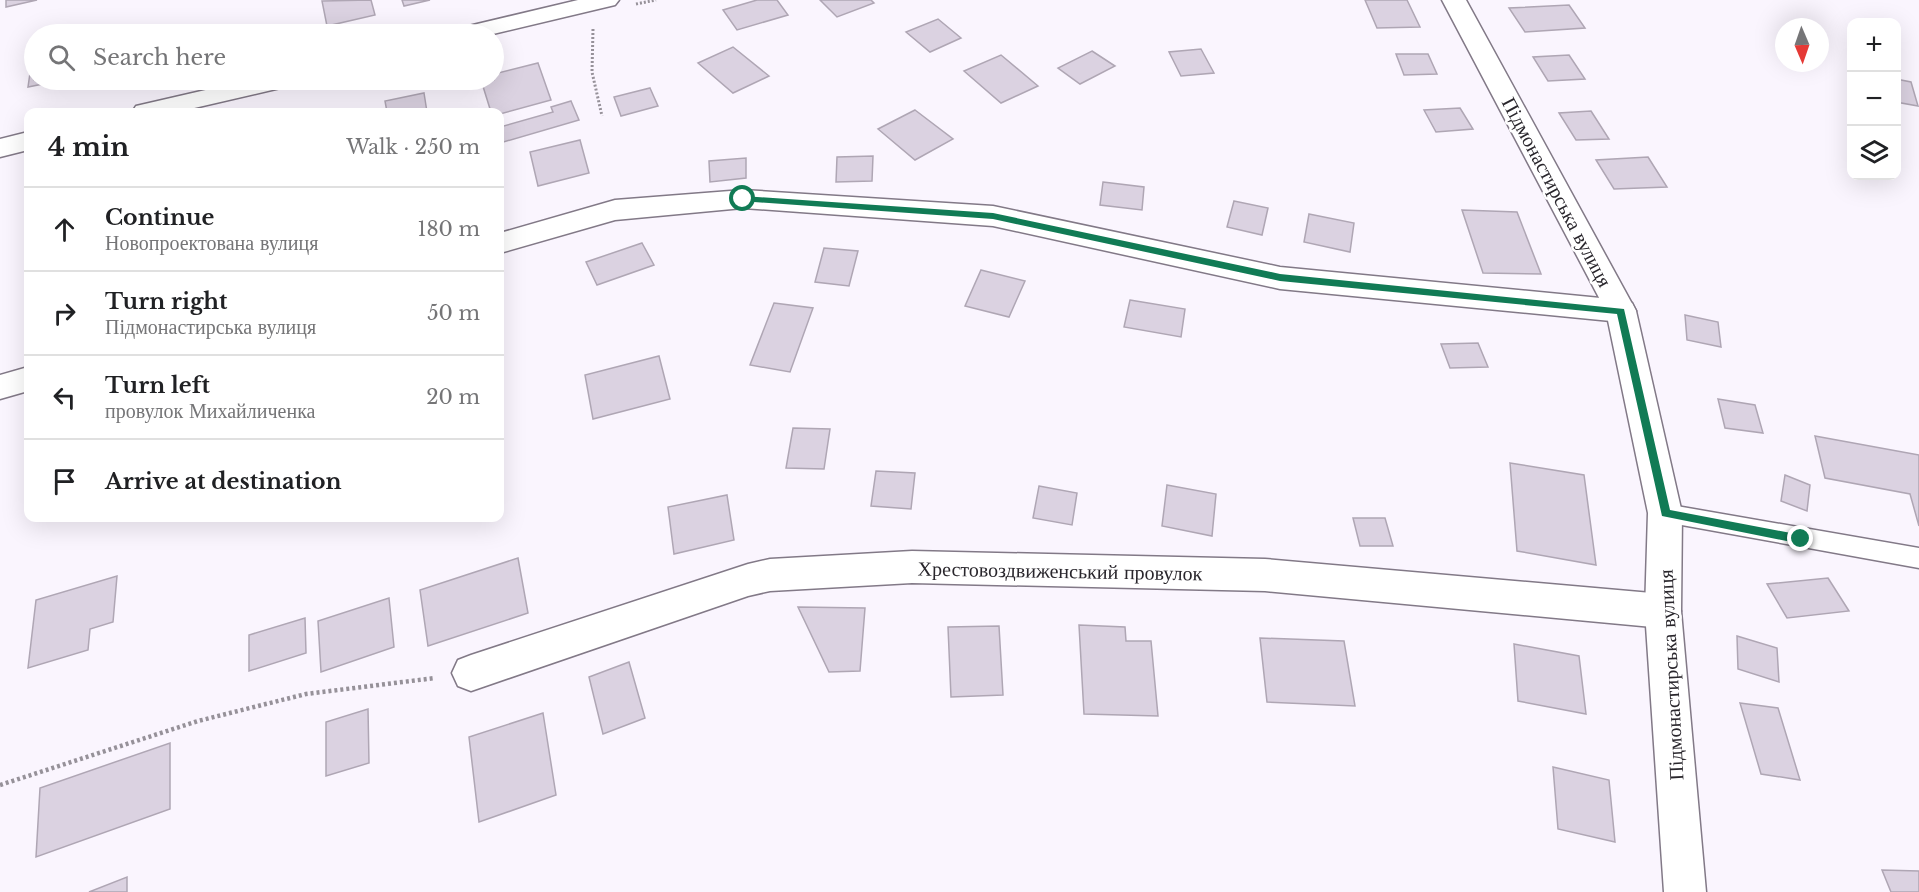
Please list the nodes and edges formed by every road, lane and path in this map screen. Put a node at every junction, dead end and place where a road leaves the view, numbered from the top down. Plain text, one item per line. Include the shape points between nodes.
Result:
1 (607, 0) edge
2 (1454, 0) edge
3 (504, 25) edge
4 (593, 25) dead end
5 (238, 90) edge
6 (162, 108) edge
7 (602, 116) dead end
8 (24, 142) edge
9 (0, 148) edge
10 (504, 242) edge
11 (1621, 311) junction
12 (24, 380) edge
13 (0, 387) edge
14 (1665, 513) junction
15 (1919, 558) edge
16 (1663, 611) junction
17 (471, 673) joint
18 (0, 785) edge
19 (1685, 892) edge

1 - 3 street
2 - 11 street, Підмонастирська вулиця
4 - 7 path via 592,72
5 - 6 street
8 - 9 street
10 - 11 street via 615,210 743,199 993,216 1280,278
11 - 14 street, Підмонастирська вулиця
12 - 13 street
14 - 15 lane
14 - 16 street, Підмонастирська вулиця
16 - 17 street, Хрестовоздвиженський провулок via 1265,575 900,568 770,575 748,580
16 - 19 street, Підмонастирська вулиця
17 - 18 path via 306,694 198,721

